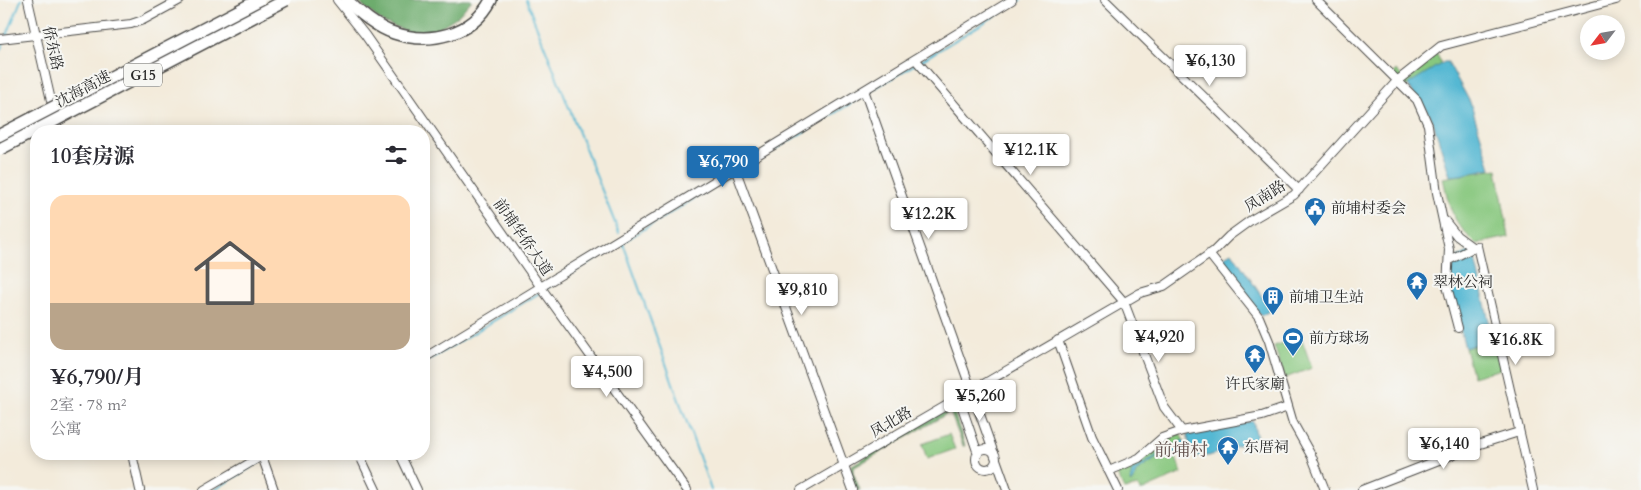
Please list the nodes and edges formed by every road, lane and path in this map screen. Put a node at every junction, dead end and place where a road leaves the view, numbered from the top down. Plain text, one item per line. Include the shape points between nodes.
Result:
1 (28, 0) edge
2 (180, 0) edge
3 (259, 0) edge
4 (286, 0) edge
5 (337, 0) edge
6 (347, 0) edge
7 (491, 0) edge
8 (1012, 0) edge
9 (1105, 0) edge
10 (1316, 0) edge
11 (1616, 0) edge
12 (36, 35) junction
13 (3, 39) edge
14 (917, 61) junction
15 (1397, 81) junction
16 (865, 93) junction
17 (46, 125) edge
18 (57, 125) edge
19 (428, 125) edge
20 (430, 128) edge
21 (30, 133) edge
22 (0, 135) edge
23 (0, 149) edge
24 (736, 171) junction
25 (1299, 190) junction
26 (1441, 213) junction
27 (1472, 247) dead end
28 (1209, 254) junction
29 (1449, 260) junction
30 (542, 289) junction
31 (1124, 302) junction
32 (1458, 328) dead end
33 (1058, 340) junction
34 (430, 354) edge
35 (971, 391) junction
36 (959, 398) junction
37 (1288, 407) junction
38 (1182, 432) junction
39 (1519, 432) junction
40 (978, 454) junction
41 (995, 456) junction
42 (133, 460) edge
43 (258, 460) edge
44 (264, 460) edge
45 (362, 460) edge
46 (403, 460) edge
47 (844, 465) junction
48 (1109, 471) junction
49 (140, 490) edge
50 (204, 490) edge
51 (274, 490) edge
52 (376, 490) edge
53 (417, 490) edge
54 (687, 490) edge
55 (801, 490) edge
56 (853, 490) edge
57 (1007, 490) edge
58 (1118, 490) edge
59 (1325, 490) edge
60 (1362, 490) edge
61 (1533, 490) edge

1 - 12 street, 侨东路
2 - 12 street via 131,24
3 - 22 highway, 沈海高速 / G15, bridge
4 - 17 highway, 沈海高速 / G15, bridge
5 - 19 street, 前埔华侨大道
6 - 7 highway via 359,12 392,33 413,38 441,37 464,29
8 - 14 street
9 - 25 street
10 - 15 street
11 - 15 street, 凤南路 via 1441,46
12 - 13 street
12 - 18 street, 侨东路
14 - 16 street
14 - 31 street
15 - 25 street, 凤南路
15 - 26 street via 1417,100 1428,125
16 - 24 street
16 - 35 street
20 - 30 street, 前埔华侨大道
21 - 23 highway, 沈海高速 / G15, bridge
24 - 30 street
24 - 47 street
25 - 28 street, 凤南路 via 1251,220
26 - 27 street via 1452,231
26 - 29 street
28 - 31 street, 凤南路 via 1164,286
28 - 37 street via 1260,317
29 - 32 street via 1447,286
29 - 39 street via 1476,246
30 - 34 street
30 - 54 street, 前埔华侨大道
31 - 33 street, 凤北路
31 - 38 street via 1164,407
33 - 35 street, 凤北路
33 - 48 street via 1092,437
35 - 36 street, 凤北路
35 - 41 street
36 - 40 street
36 - 47 street, 凤北路
37 - 38 street via 1262,416
37 - 59 street
38 - 48 street via 1162,438 1139,458
39 - 60 street
39 - 61 street
40 - 41 street via 988,450
40 - 41 street via 978,464 985,469 994,465
41 - 57 street
42 - 49 street
43 - 50 street
44 - 51 street
45 - 52 street
46 - 53 street
47 - 55 street, 凤北路
47 - 56 street
48 - 58 street

